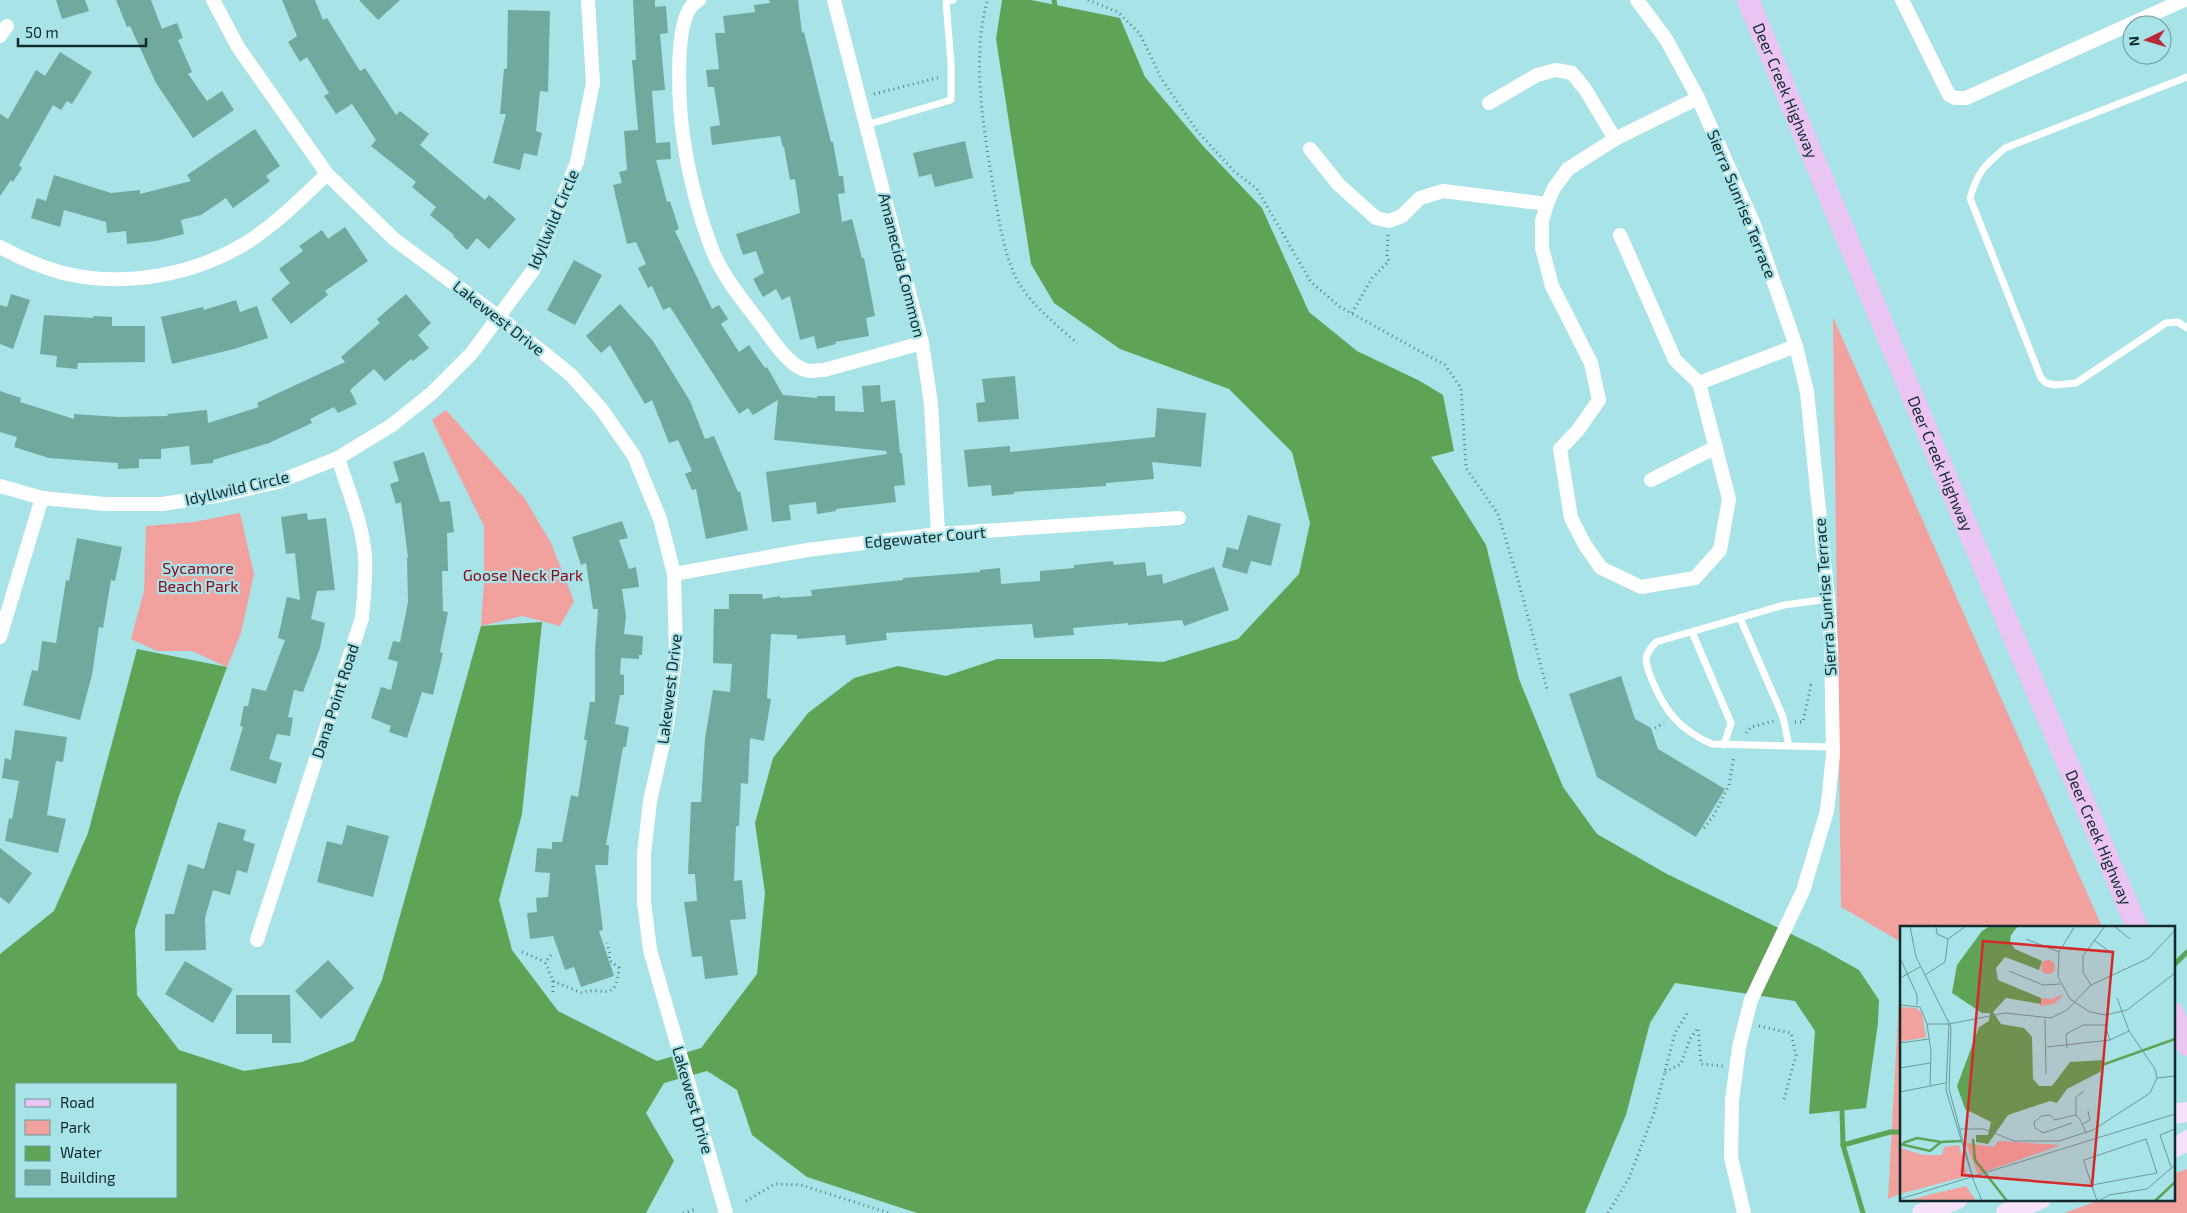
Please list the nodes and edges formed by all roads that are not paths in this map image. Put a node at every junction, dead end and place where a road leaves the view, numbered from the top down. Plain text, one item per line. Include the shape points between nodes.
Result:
1 (213, 0) edge
2 (588, 0) edge
3 (699, 0) edge
4 (834, 0) edge
5 (953, 0) edge
6 (1637, 0) edge
7 (1748, 0) edge
8 (1902, 0) edge
9 (2177, 1) edge
10 (2187, 77) edge
11 (1698, 98) junction
12 (1489, 103) dead end
13 (866, 125) junction
14 (1615, 138) junction
15 (1310, 149) dead end
16 (328, 174) junction
17 (1547, 204) junction
18 (1620, 235) dead end
19 (0, 248) edge
20 (499, 317) junction
21 (2187, 328) edge
22 (922, 343) junction
23 (1796, 346) junction
24 (1699, 384) junction
25 (1716, 447) junction
26 (338, 458) junction
27 (1652, 480) dead end
28 (0, 486) edge
29 (42, 498) junction
30 (1179, 518) dead end
31 (938, 534) junction
32 (674, 574) junction
33 (1828, 599) junction
34 (1740, 618) junction
35 (1692, 632) junction
36 (0, 637) edge
37 (1724, 744) junction
38 (1789, 746) junction
39 (1833, 747) junction
40 (2136, 926) edge
41 (257, 940) dead end
42 (2174, 1015) edge
43 (2187, 1046) edge
44 (2187, 1112) edge
45 (2174, 1114) edge
46 (2187, 1140) edge
47 (2174, 1147) edge
48 (1955, 1200) edge
49 (2038, 1200) edge
50 (726, 1213) edge
51 (1744, 1213) edge
52 (1922, 1213) edge
53 (2006, 1213) edge

1 - 16 street, Lakewest Drive via 238,47
2 - 20 street, Idyllwild Circle via 594,84 577,162 534,269
3 - 22 street via 687,12 682,28 681,119 703,218 713,252 729,283 782,351 796,365 808,371 824,370
4 - 13 street, Amanecida Common
5 - 13 lane via 946,2 951,100
6 - 11 street, Sierra Sunrise Terrace via 1666,39
7 - 40 main road, Deer Creek Highway
8 - 9 street via 1949,95 1955,98 1966,98
10 - 21 lane via 2005,148 1986,164 1976,178 1970,198 2041,378 2046,383 2076,383 2166,323 2178,322
11 - 14 street
11 - 23 street, Sierra Sunrise Terrace via 1753,222
12 - 14 street via 1537,75 1556,70 1572,73
13 - 22 street, Amanecida Common
14 - 17 street via 1568,169
15 - 17 street via 1339,185 1376,218 1389,221 1402,216 1420,198 1443,191
16 - 19 street via 247,242 214,260 181,271 101,278 64,273
16 - 20 street, Lakewest Drive via 394,239
17 - 25 street via 1542,221 1544,258 1552,286 1591,363 1599,400 1560,449 1571,518 1601,568 1641,586 1695,578 1720,550 1730,500
18 - 24 street via 1675,360
20 - 26 street, Idyllwild Circle via 471,354 432,393 392,425
20 - 32 street, Lakewest Drive via 571,375 602,410 634,456 660,519
22 - 31 street, Amanecida Common via 931,404
23 - 24 street
23 - 33 street, Sierra Sunrise Terrace via 1807,392
24 - 25 street
25 - 27 street
26 - 29 street, Idyllwild Circle via 278,482 162,504 105,504
26 - 41 street, Dana Point Road via 365,554 362,618
28 - 29 street, Idyllwild Circle
29 - 36 street
30 - 31 street, Edgewater Court
31 - 32 street, Edgewater Court via 807,550
32 - 50 street, Lakewest Drive via 676,652 667,726 650,801 644,854 644,902 650,950
33 - 34 lane via 1784,605
33 - 39 street, Sierra Sunrise Terrace
34 - 35 lane
34 - 38 lane via 1783,718
35 - 37 lane via 1731,723
35 - 37 lane via 1656,642 1648,651 1645,663 1660,700 1671,716 1696,737 1712,744
37 - 38 lane
38 - 39 lane
39 - 51 street, Sierra Sunrise Terrace via 1827,810 1803,891 1751,1000 1739,1047 1732,1101 1731,1157
42 - 43 main road
44 - 45 main road
46 - 47 main road
48 - 52 main road
49 - 53 main road

